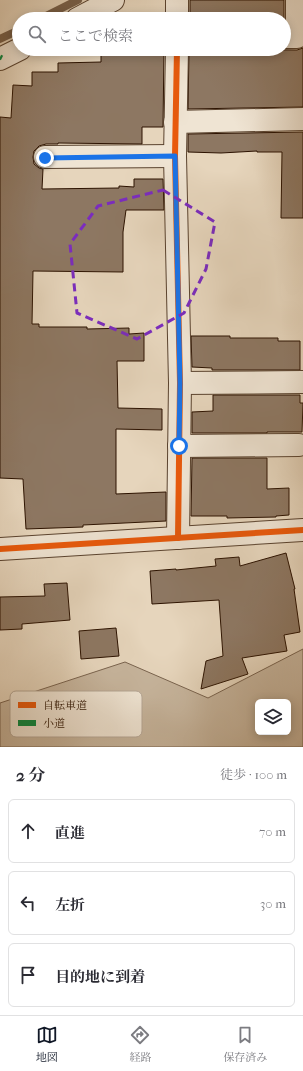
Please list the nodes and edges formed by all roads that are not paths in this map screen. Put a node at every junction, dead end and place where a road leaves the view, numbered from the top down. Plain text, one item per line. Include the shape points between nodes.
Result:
1 (113, 0) edge
2 (177, 0) edge
3 (297, 0) edge
4 (90, 12) edge
5 (177, 12) edge
6 (291, 37) edge
7 (12, 53) edge
8 (177, 56) edge
9 (0, 59) edge
10 (303, 119) edge
11 (175, 122) junction
12 (175, 156) junction
13 (45, 158) dead end
14 (303, 382) edge
15 (180, 383) junction
16 (299, 444) dead end
17 (179, 446) junction
18 (303, 530) edge
19 (178, 538) junction
20 (0, 548) edge

1 - 4 street
2 - 5 street
3 - 6 street via 297,37
7 - 9 street
8 - 11 street
10 - 11 street
11 - 12 street
12 - 13 street
12 - 15 street
14 - 15 street
15 - 17 street
16 - 17 street
17 - 19 street
18 - 19 street
19 - 20 street

